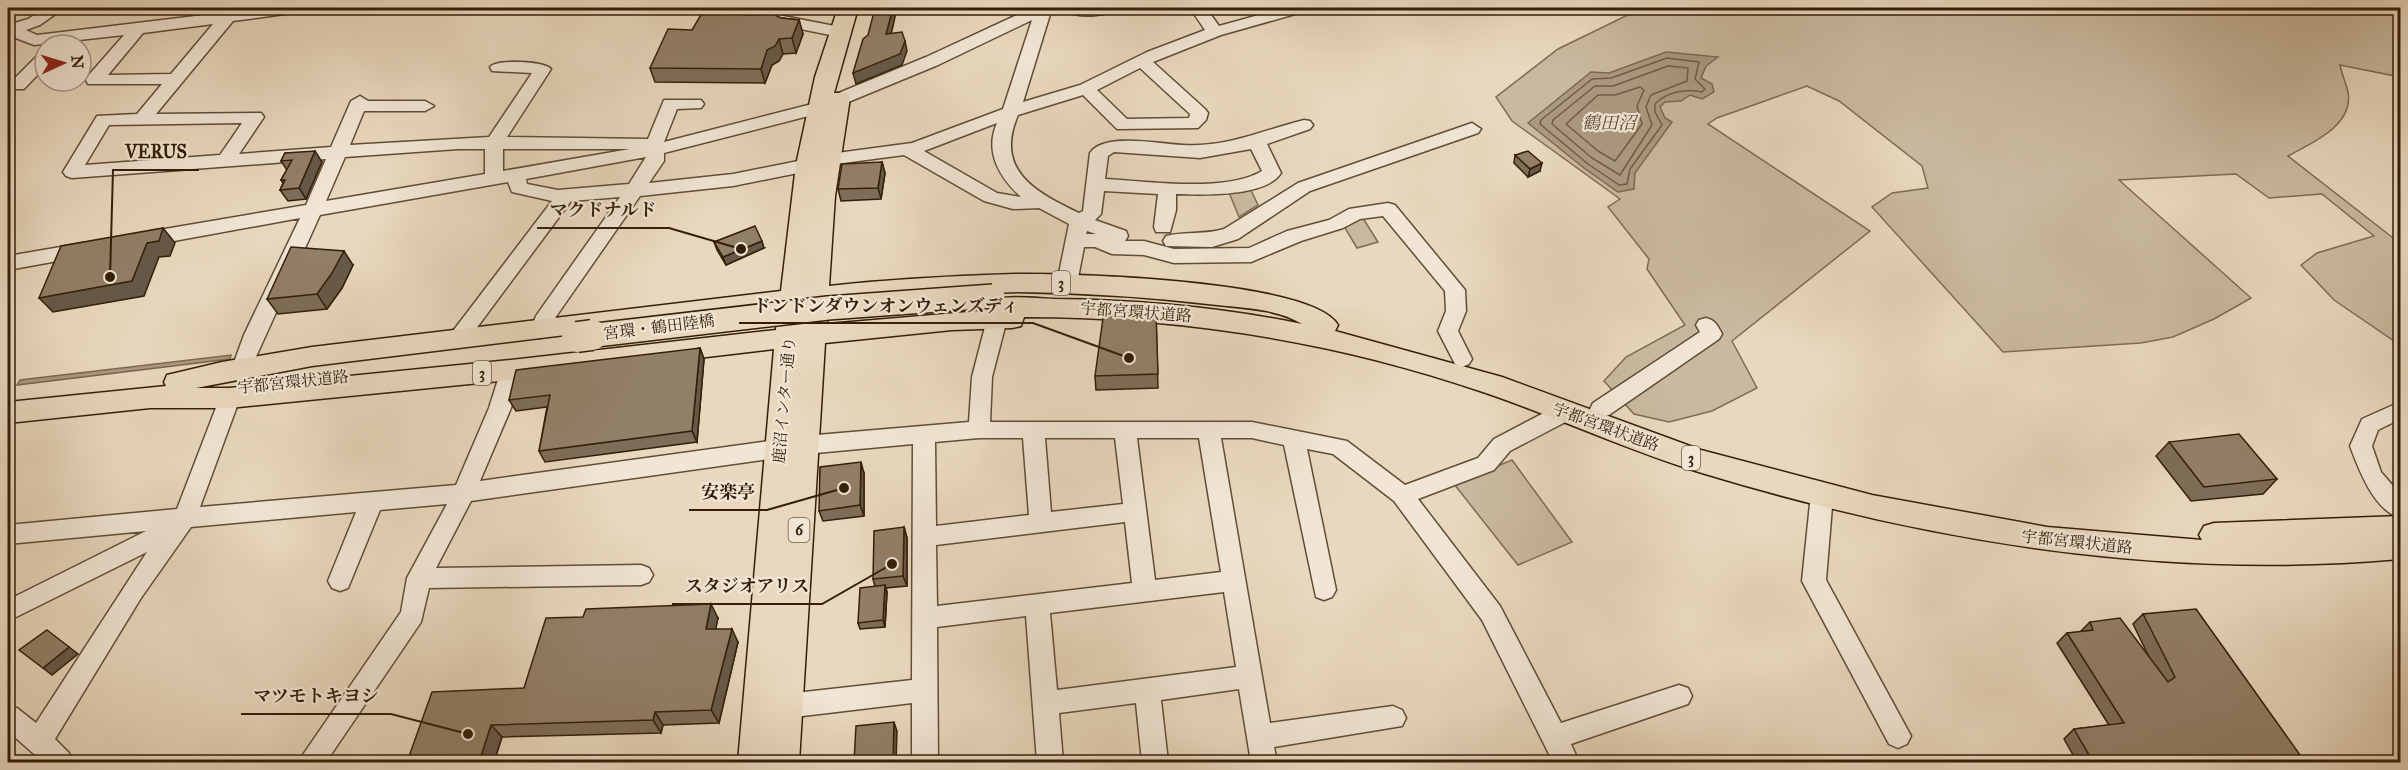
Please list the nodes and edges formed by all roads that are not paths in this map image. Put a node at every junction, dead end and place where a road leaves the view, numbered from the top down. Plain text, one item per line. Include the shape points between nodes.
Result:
1 (56, 8) edge
2 (292, 8) edge
3 (721, 8) edge
4 (848, 8) edge
5 (866, 8) edge
6 (1044, 8) edge
7 (1080, 8) edge
8 (1109, 8) edge
9 (1198, 8) edge
10 (1300, 8) edge
11 (1272, 11) edge
12 (227, 18) junction
13 (138, 29) junction
14 (10, 30) edge
15 (840, 32) junction
16 (1215, 32) junction
17 (93, 36) edge
18 (33, 40) edge
19 (1142, 62) junction
20 (498, 67) dead end
21 (33, 70) edge
22 (176, 79) junction
23 (18, 84) dead end
24 (1086, 89) junction
25 (695, 104) dead end
26 (828, 104) junction
27 (425, 106) dead end
28 (1010, 112) junction
29 (142, 119) junction
30 (1304, 125) dead end
31 (1472, 129) dead end
32 (494, 142) junction
33 (1257, 142) junction
34 (655, 147) junction
35 (907, 149) junction
36 (340, 150) junction
37 (226, 159) junction
38 (818, 162) junction
39 (516, 173) junction
40 (494, 177) junction
41 (1096, 184) junction
42 (1167, 188) junction
43 (635, 190) junction
44 (566, 195) junction
45 (1039, 202) junction
46 (313, 208) junction
47 (1163, 227) dead end
48 (1078, 231) junction
49 (126, 243) edge
50 (104, 247) edge
51 (8, 263) edge
52 (1067, 283) junction
53 (804, 298) junction
54 (994, 308) junction
55 (1706, 325) dead end
56 (540, 331) junction
57 (1328, 332) junction
58 (801, 336) junction
59 (457, 340) junction
60 (578, 343) junction
61 (1462, 359) junction
62 (243, 365) junction
63 (511, 370) junction
64 (177, 382) junction
65 (150, 398) junction
66 (229, 398) junction
67 (8, 400) edge
68 (1601, 409) junction
69 (2400, 410) edge
70 (1565, 412) junction
71 (8, 413) edge
72 (979, 430) junction
73 (1033, 430) junction
74 (1125, 430) junction
75 (1209, 431) junction
76 (924, 436) junction
77 (1294, 440) junction
78 (792, 447) junction
79 (464, 493) junction
80 (1822, 494) junction
81 (1402, 495) junction
82 (372, 501) junction
83 (2400, 509) edge
84 (1134, 512) junction
85 (182, 522) junction
86 (1041, 523) junction
87 (2400, 528) edge
88 (8, 534) edge
89 (924, 537) junction
90 (2400, 547) edge
91 (641, 575) dead end
92 (419, 578) junction
93 (340, 581) dead end
94 (1232, 581) junction
95 (1324, 590) dead end
96 (1145, 592) junction
97 (1037, 605) junction
98 (8, 611) edge
99 (923, 618) junction
100 (1248, 677) junction
101 (923, 690) junction
102 (1147, 691) junction
103 (1679, 696) dead end
104 (1046, 702) junction
105 (786, 706) junction
106 (8, 716) edge
107 (1393, 718) dead end
108 (1898, 736) dead end
109 (1259, 737) junction
110 (1555, 737) junction
111 (39, 741) junction
112 (60, 762) edge
113 (311, 762) edge
114 (755, 762) edge
115 (782, 762) edge
116 (925, 762) edge
117 (1050, 762) edge
118 (1155, 762) edge
119 (1264, 762) edge
120 (1566, 762) edge

1 - 14 street via 34,22
2 - 12 street
3 - 15 street
4 - 15 main road, 鹿沼インター通り / 6
5 - 26 main road, 鹿沼インター通り / 6
6 - 26 street
6 - 28 street
7 - 8 street
9 - 16 street
10 - 11 street
11 - 16 street
12 - 13 street
12 - 22 street
13 - 17 street
13 - 22 street via 94,80
14 - 18 street
15 - 26 main road, 鹿沼インター通り / 6
16 - 19 street
19 - 24 street
19 - 24 street via 1199,113 1197,120 1192,124 1124,124
20 - 32 street via 543,69
21 - 23 street
22 - 29 street
24 - 28 street
25 - 34 street via 670,104
26 - 34 street
26 - 38 main road, 鹿沼インター通り / 6
27 - 36 street via 359,104
28 - 35 street
28 - 45 street via 1000,146 1001,160 1018,185
29 - 37 street via 255,117
29 - 37 street via 103,120 72,171
30 - 33 street
31 - 48 street via 1304,187 1231,234 1212,240 1183,243
32 - 34 street
32 - 36 street
32 - 40 street
33 - 41 street via 1200,152 1111,146 1099,153
33 - 42 street via 1272,173 1266,180 1215,188
34 - 39 street
34 - 43 street via 655,161
35 - 38 street
35 - 45 street via 991,197 1013,203
36 - 37 street
36 - 46 street
38 - 43 street via 733,180
38 - 53 main road, 鹿沼インター通り / 6
39 - 40 street
39 - 44 street via 518,188
40 - 46 street
41 - 42 street
41 - 48 street via 1092,214
42 - 47 street
43 - 44 street
43 - 56 street via 546,316
44 - 59 street
45 - 48 street
46 - 49 street
46 - 62 street
48 - 52 street
48 - 61 street via 1112,247 1144,248 1174,256 1251,255 1356,213 1388,209 1455,290 1456,311 1448,331
50 - 51 street
52 - 53 main road, 3 via 966,283
52 - 57 main road, 3 via 1217,296 1296,310
53 - 56 main road, 3
53 - 58 main road, 鹿沼インター通り / 6
54 - 57 main road, 宇都宮環状道路 / 3 via 1128,310
54 - 58 main road, 3
54 - 60 main road, 宮環・鶴田陸橋 / 3
54 - 72 street via 982,377
55 - 68 street via 1712,334
56 - 59 main road, 3
57 - 61 main road, 宇都宮環状道路 / 3
57 - 70 main road, 宇都宮環状道路 / 3
58 - 63 main road, 3
58 - 78 main road, 鹿沼インター通り / 6
59 - 62 main road, 3
60 - 64 main road, 宇都宮環状道路 / 3
60 - 65 main road, 宇都宮環状道路 / 3
61 - 68 main road, 宇都宮環状道路 / 3
62 - 64 main road, 3
63 - 66 main road, 3
63 - 79 street via 500,408
64 - 67 main road, 宇都宮環状道路 / 3
65 - 66 main road, 3
65 - 71 main road, 宇都宮環状道路 / 3
66 - 85 street
68 - 87 main road, 宇都宮環状道路 / 3 via 1809,476 1908,499 2032,520 2104,530 2218,536
69 - 83 street via 2370,425 2361,446 2372,476
70 - 80 main road, 宇都宮環状道路 / 3 via 1697,460
70 - 81 street via 1502,445 1486,464
72 - 73 street
72 - 76 street
73 - 74 street
73 - 86 street
74 - 75 street
74 - 84 street
75 - 77 street via 1252,430
75 - 94 street
76 - 78 street
76 - 89 street
77 - 81 street via 1339,447
77 - 95 street
78 - 79 street
78 - 105 main road, 鹿沼インター通り / 6
78 - 114 main road, 鹿沼インター通り / 6
79 - 82 street
79 - 92 street
80 - 90 main road, 宇都宮環状道路 / 3 via 1980,530 2110,547 2224,554 2337,554
80 - 108 street via 1814,581
81 - 110 street via 1491,613
82 - 85 street
82 - 93 street
84 - 86 street
84 - 96 street
85 - 88 street
85 - 98 street
85 - 111 street via 133,591
86 - 89 street
89 - 99 street
91 - 92 street
92 - 113 street via 412,615
94 - 96 street
94 - 100 street
96 - 97 street
97 - 99 street
97 - 104 street
99 - 101 street
100 - 102 street
100 - 109 street
101 - 105 street
101 - 116 street
102 - 104 street
102 - 118 street
103 - 110 street
104 - 117 street
105 - 115 main road, 鹿沼インター通り / 6
106 - 111 street
107 - 109 street
109 - 119 street
110 - 120 street
111 - 112 street

